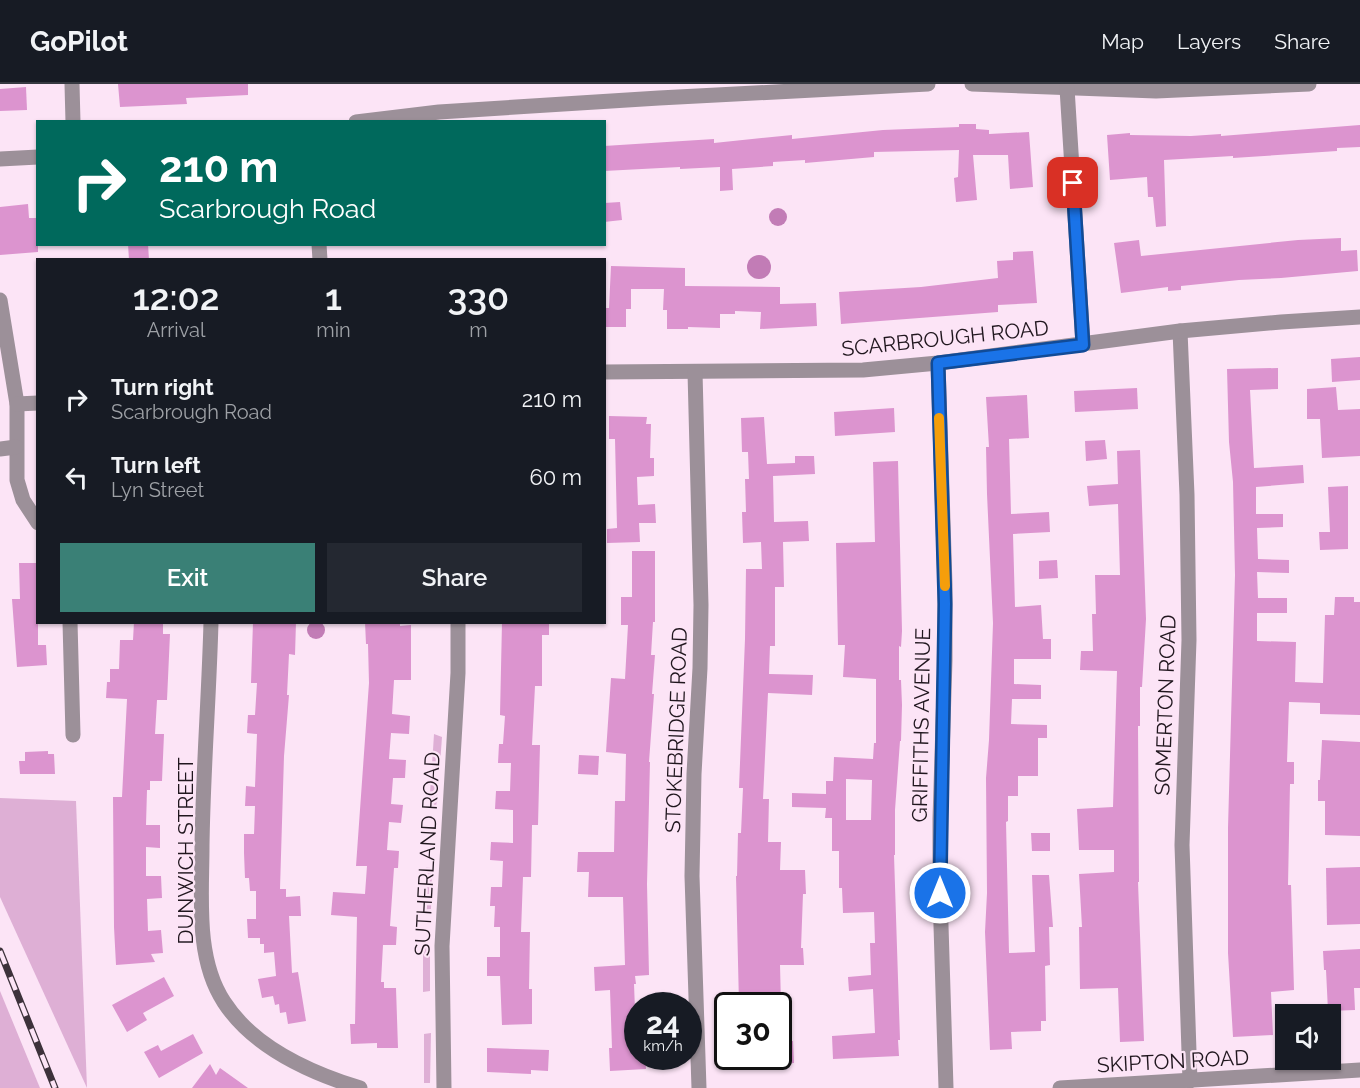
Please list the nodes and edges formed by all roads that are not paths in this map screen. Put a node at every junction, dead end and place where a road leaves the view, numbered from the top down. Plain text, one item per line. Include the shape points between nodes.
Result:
1 (72, 84) edge
2 (928, 84) edge
3 (972, 84) edge
4 (1309, 84) edge
5 (1067, 88) junction
6 (659, 91) edge
7 (74, 120) edge
8 (373, 120) edge
9 (36, 157) edge
10 (0, 159) edge
11 (0, 300) edge
12 (1360, 317) edge
13 (1180, 332) junction
14 (1083, 345) junction
15 (938, 363) junction
16 (606, 372) edge
17 (695, 372) junction
18 (36, 403) edge
19 (17, 404) junction
20 (16, 447) junction
21 (0, 449) edge
22 (36, 521) edge
23 (70, 624) edge
24 (211, 624) edge
25 (458, 624) edge
26 (73, 735) dead end
27 (1360, 1070) edge
28 (1190, 1081) junction
29 (360, 1088) edge
30 (444, 1088) edge
31 (699, 1088) edge
32 (946, 1088) edge
33 (1060, 1088) edge

1 - 7 street
2 - 6 street
3 - 5 street
4 - 5 street via 1156,91
5 - 14 street
6 - 8 street
9 - 10 street
11 - 19 street
12 - 13 street, SCARBROUGH ROAD
13 - 14 street, SCARBROUGH ROAD
13 - 28 street, SOMERTON ROAD via 1189,618 1182,845
14 - 15 street, SCARBROUGH ROAD
15 - 17 street, SCARBROUGH ROAD via 863,370
15 - 32 street, GRIFFITHS AVENUE via 945,596 940,893
16 - 17 street, SCARBROUGH ROAD
17 - 31 street, STOKEBRIDGE ROAD via 701,605 692,876
18 - 19 street
19 - 20 street
20 - 21 street
20 - 22 street via 23,500
23 - 26 street
24 - 29 street, DUNWICH STREET via 202,895 205,948 214,984 236,1018 255,1036 278,1052
25 - 30 street, SUTHERLAND ROAD via 442,935
27 - 28 street, SKIPTON ROAD
28 - 33 street, SKIPTON ROAD

